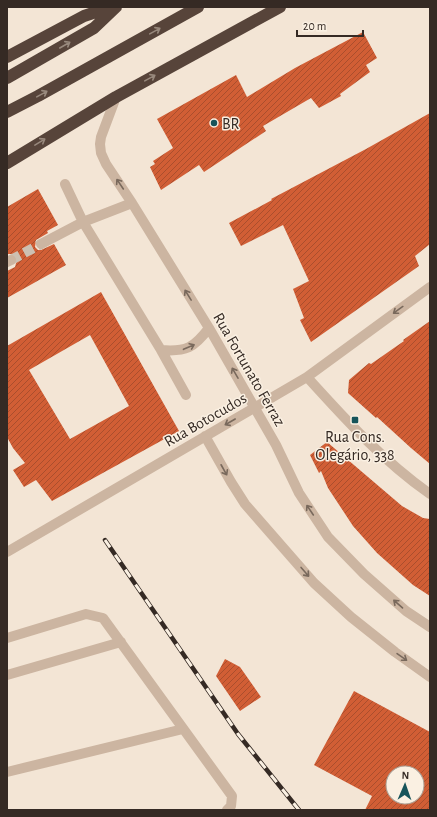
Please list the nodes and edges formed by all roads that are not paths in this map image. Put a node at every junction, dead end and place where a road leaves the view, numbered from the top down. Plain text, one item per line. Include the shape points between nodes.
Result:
1 (110, 7) edge
2 (116, 7) edge
3 (198, 7) edge
4 (280, 7) edge
5 (7, 57) edge
6 (7, 78) edge
7 (116, 97) junction
8 (7, 112) edge
9 (7, 162) edge
10 (65, 184) dead end
11 (132, 203) junction
12 (83, 222) junction
13 (41, 244) tunnel mouth
14 (430, 287) edge
15 (209, 328) junction
16 (161, 350) junction
17 (307, 377) junction
18 (186, 395) dead end
19 (255, 407) junction
20 (205, 436) junction
21 (430, 494) edge
22 (7, 552) edge
23 (430, 627) edge
24 (7, 638) edge
25 (120, 642) junction
26 (7, 675) edge
27 (430, 677) edge
28 (183, 729) junction
29 (7, 772) edge
30 (227, 810) edge

1 - 5 highway via 84,16
6 -> 2 highway via 94,28
8 -> 3 highway
7 -> 4 highway
9 -> 7 highway
11 -> 7 street, Rua Fortunato Ferraz via 101,153 101,137
10 - 12 street
11 - 12 street
15 -> 11 street, Rua Fortunato Ferraz
12 - 13 street
12 - 16 street
14 -> 17 street, Rua Botocudos
16 -> 15 street via 176,351 188,348 201,339
19 -> 15 street, Rua Fortunato Ferraz
16 - 18 street
17 - 19 street, Rua Botocudos
17 - 21 street via 344,419 386,460
19 -> 20 street, Rua Botocudos
23 -> 19 street, Rua Fortunato Ferraz via 406,611 364,574 328,537 299,493
20 - 22 street, Rua Botocudos
20 -> 27 street via 245,504 314,582 351,617
24 - 25 street via 86,614 103,618
25 - 26 street
25 - 28 street
28 - 29 street
28 - 30 street via 232,796 231,806

